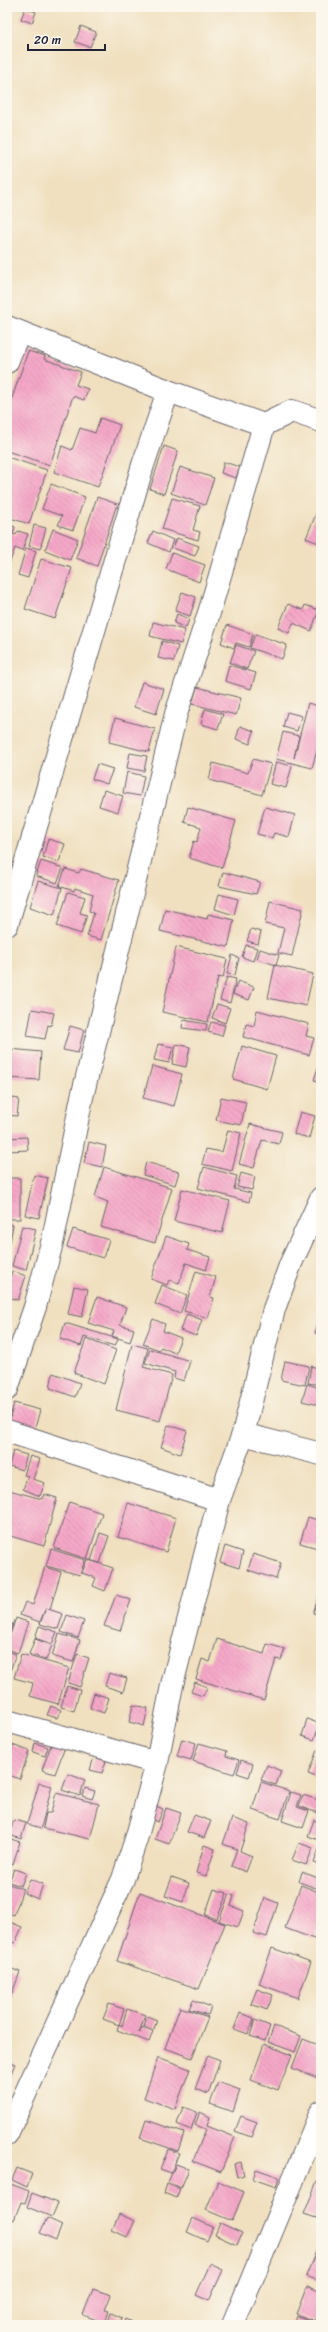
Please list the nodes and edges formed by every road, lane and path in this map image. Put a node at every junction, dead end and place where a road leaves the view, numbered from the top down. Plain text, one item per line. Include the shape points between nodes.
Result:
1 (13, 330) edge
2 (7, 362) edge
3 (168, 391) junction
4 (321, 421) edge
5 (264, 425) junction
6 (7, 925) edge
7 (321, 1198) edge
8 (7, 1388) edge
9 (7, 1431) edge
10 (243, 1434) junction
11 (321, 1454) edge
12 (219, 1500) junction
13 (7, 1721) edge
14 (157, 1763) junction
15 (321, 2112) edge
16 (7, 2134) edge
17 (233, 2325) edge

1 - 2 street
1 - 3 street
3 - 5 street
3 - 6 street via 140,472
4 - 5 street via 292,410
5 - 8 street via 176,714 82,1097 53,1239 35,1307
7 - 10 street via 291,1263 274,1309
9 - 12 street
10 - 11 street
10 - 12 street
12 - 14 street via 172,1685
13 - 14 street
14 - 16 street via 123,1878
15 - 17 street

